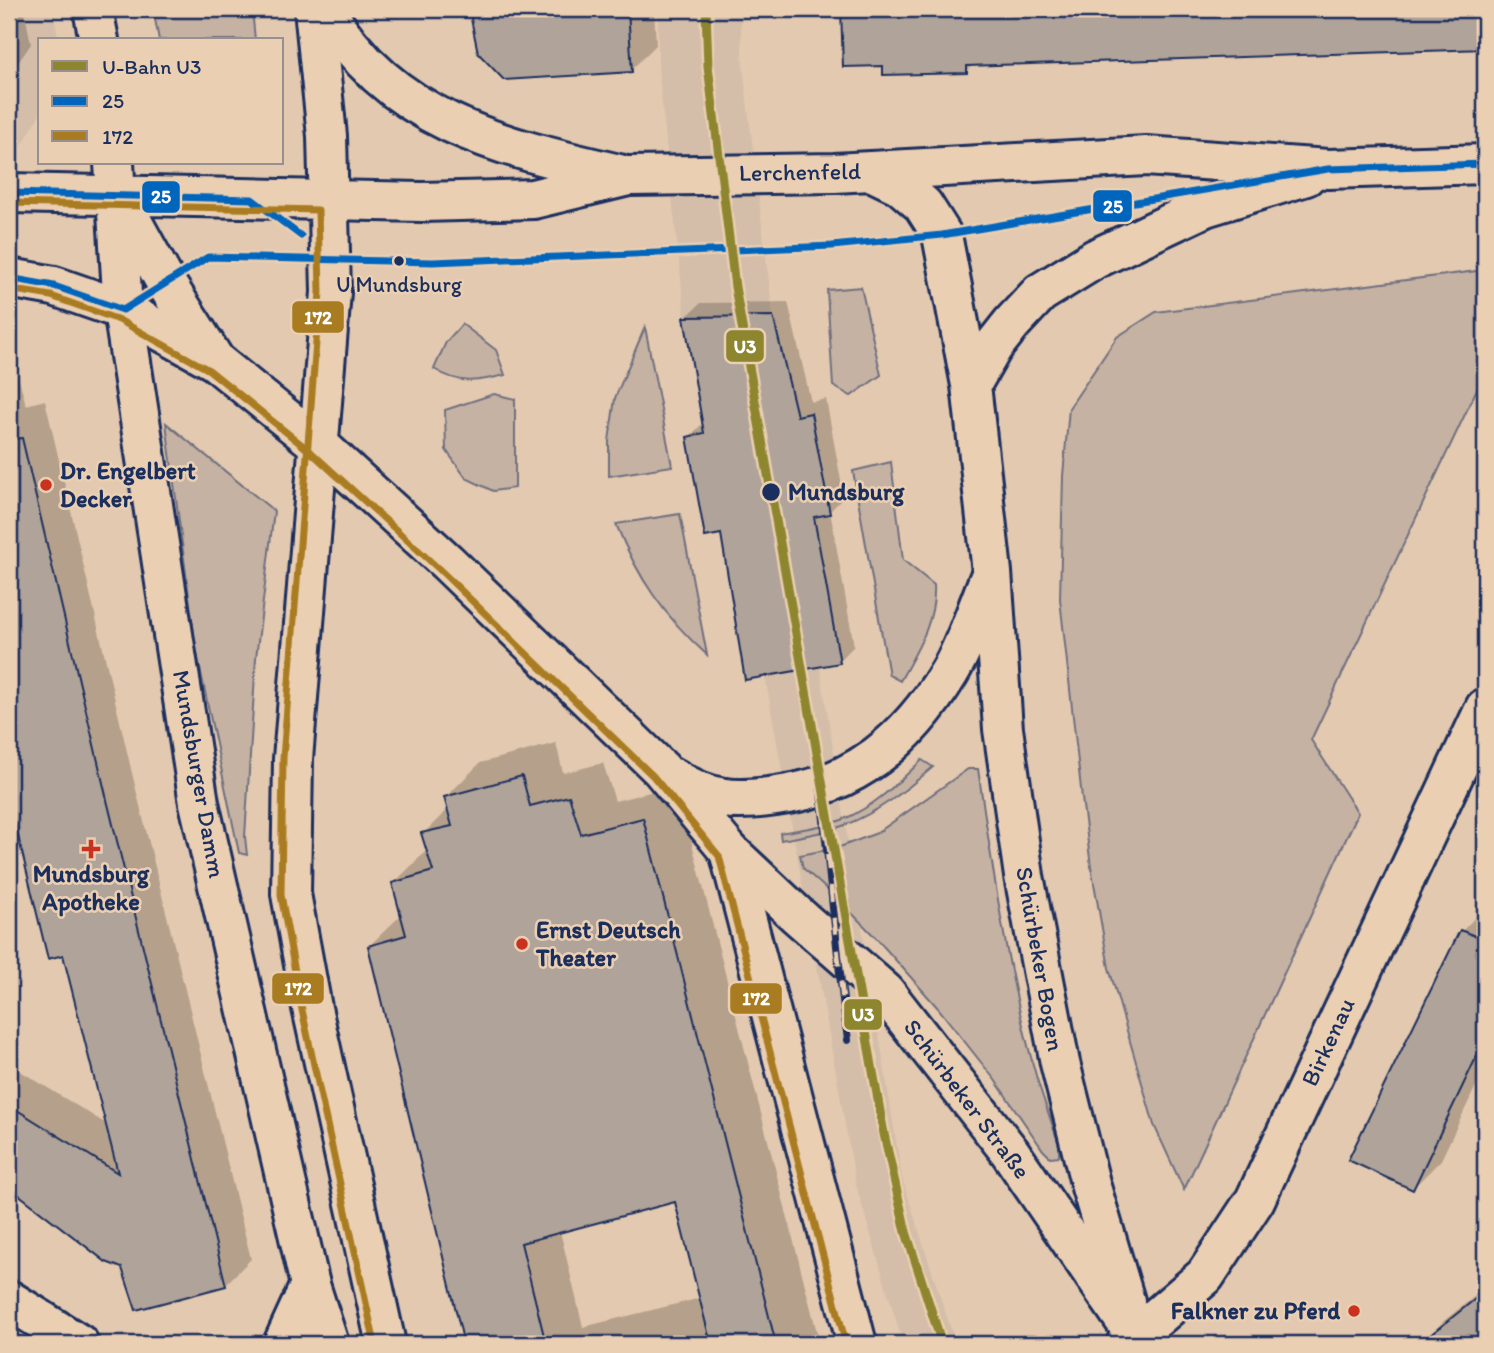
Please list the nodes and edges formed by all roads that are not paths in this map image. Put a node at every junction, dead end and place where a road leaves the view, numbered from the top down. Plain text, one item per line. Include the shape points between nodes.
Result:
1 (93, 9) edge
2 (314, 9) edge
3 (326, 9) edge
4 (99, 38) edge
5 (1485, 164) edge
6 (1328, 169) junction
7 (872, 171) junction
8 (628, 176) junction
9 (116, 179) edge
10 (9, 193) edge
11 (328, 200) junction
12 (9, 278) edge
13 (123, 310) junction
14 (215, 360) junction
15 (971, 385) junction
16 (319, 445) junction
17 (992, 572) junction
18 (1485, 708) edge
19 (661, 769) junction
20 (729, 851) junction
21 (310, 1285) junction
22 (9, 1300) edge
23 (1134, 1341) edge
24 (79, 1344) edge
25 (283, 1344) edge
26 (329, 1344) edge
27 (386, 1344) edge
28 (857, 1344) edge

1 - 4 main road
2 - 11 main road via 327,136
3 - 8 main road via 369,69 421,108 523,152
5 - 6 main road, Lerchenfeld
6 - 7 main road, Lerchenfeld via 1146,156
6 - 15 main road via 1205,207 1095,259 1040,293 993,347
7 - 8 main road, Lerchenfeld
7 - 15 main road, Schürbeker Bogen via 900,185 923,205 942,235
8 - 11 main road, Lerchenfeld via 533,199
9 - 10 main road, Lerchenfeld
9 - 11 main road, Lerchenfeld
9 - 13 main road, Mundsburger Damm
9 - 14 main road via 167,285
11 - 16 main road via 331,292
12 - 13 main road via 54,286
13 - 14 main road
13 - 21 main road, Mundsburger Damm via 200,803
14 - 16 main road, Schürbeker Straße
15 - 17 main road, Schürbeker Bogen
16 - 19 main road, Schürbeker Straße
16 - 27 main road via 293,759 292,894 312,1009
17 - 19 main road, Schürbeker Bogen via 949,672 905,733 860,769 805,793 727,800 703,794
17 - 23 main road, Schürbeker Bogen via 1003,729 1024,876 1060,1063
18 - 23 main road, Birkenau via 1255,1199 1205,1276
19 - 20 main road, Schürbeker Straße
20 - 23 main road, Schürbeker Straße via 884,992 1010,1152
20 - 28 main road
21 - 25 main road
21 - 26 main road, Mundsburger Damm
22 - 24 main road

